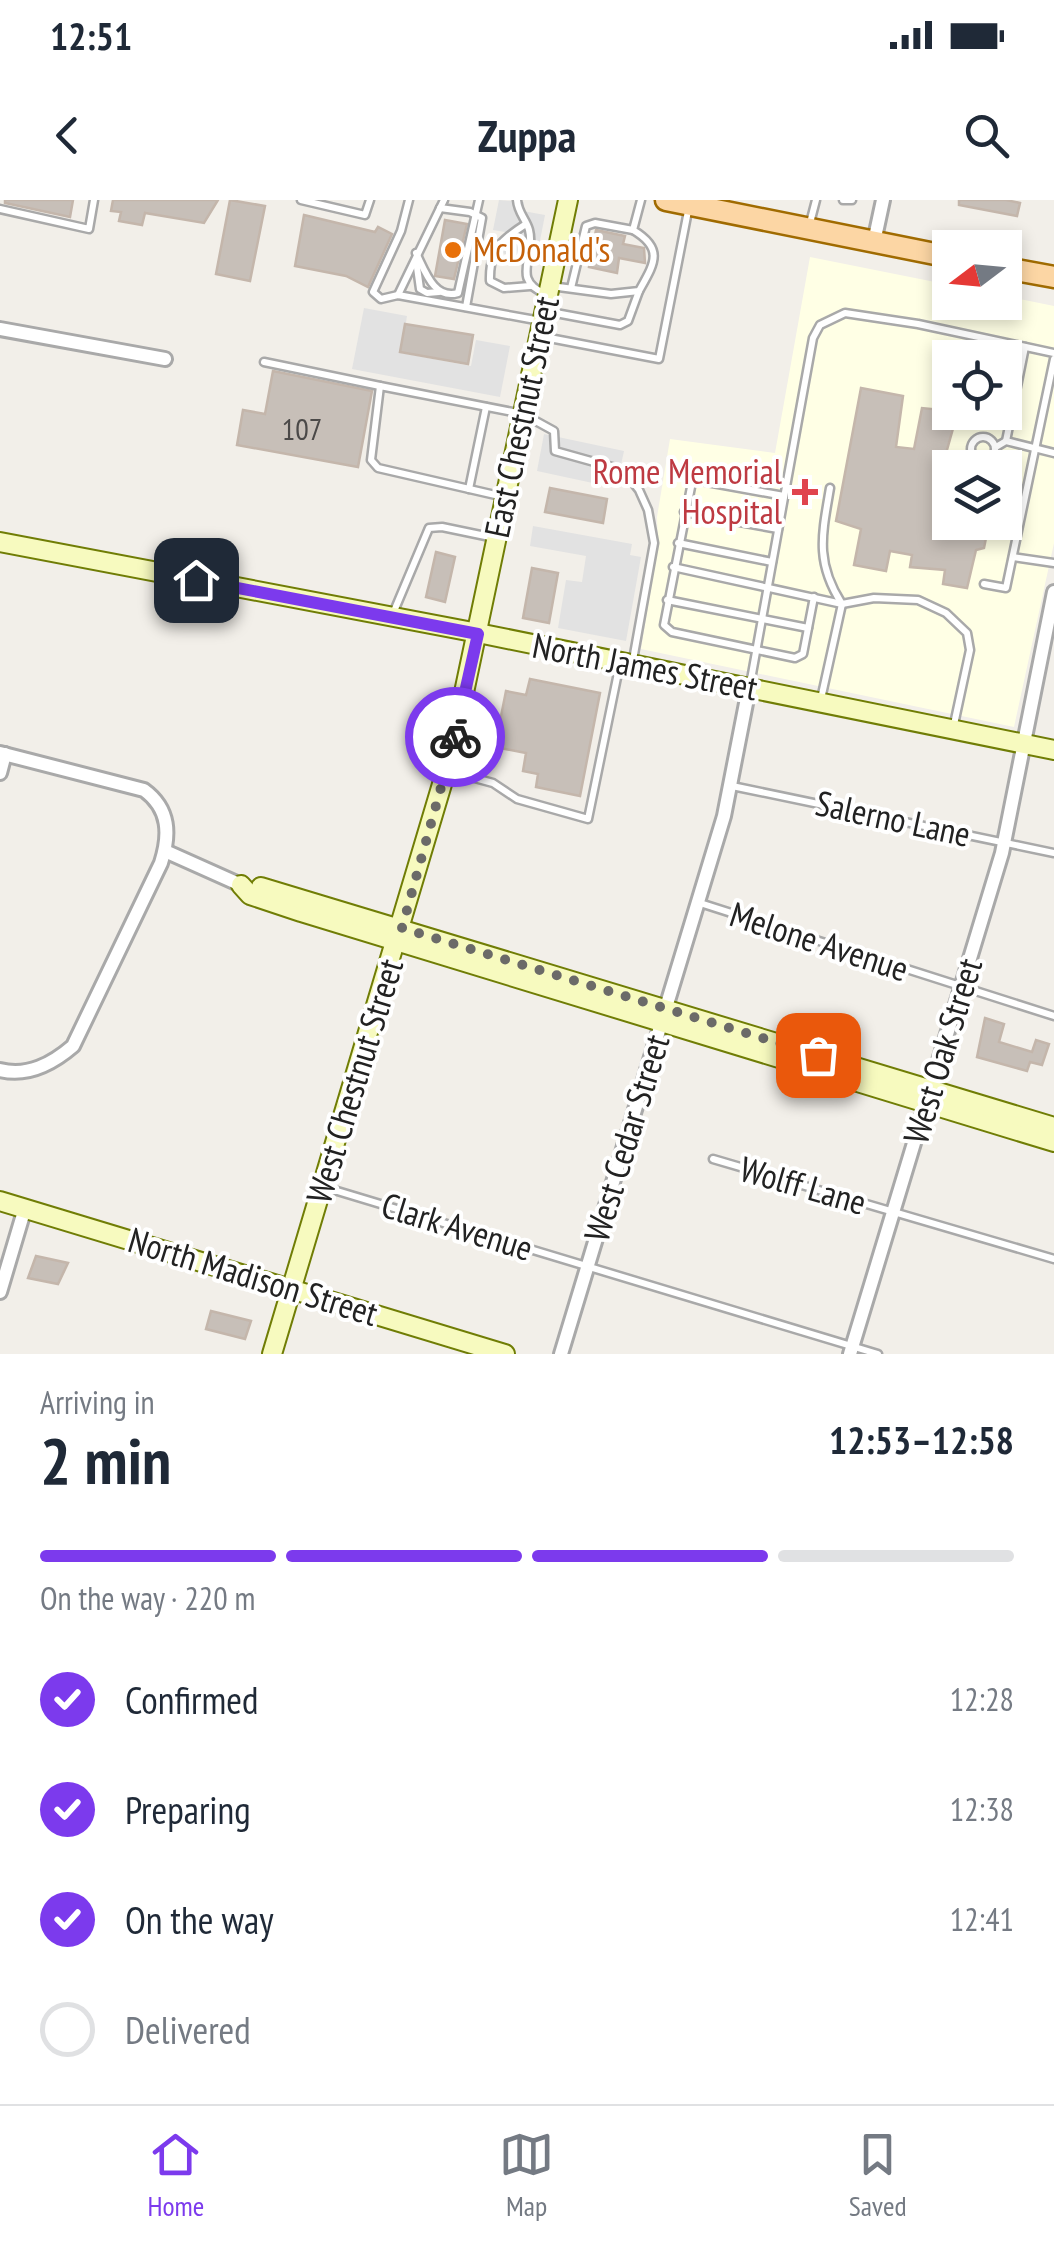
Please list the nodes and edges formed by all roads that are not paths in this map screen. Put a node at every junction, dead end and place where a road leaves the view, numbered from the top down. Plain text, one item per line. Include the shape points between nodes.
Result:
1 (94, 200) edge
2 (301, 200) edge
3 (370, 200) edge
4 (409, 200) edge
5 (480, 200) edge
6 (518, 200) edge
7 (568, 200) edge
8 (641, 200) edge
9 (666, 200) edge
10 (816, 200) edge
11 (843, 200) edge
12 (852, 200) edge
13 (883, 200) edge
14 (442, 204) edge
15 (690, 205) junction
16 (752, 208) edge
17 (0, 209) edge
18 (476, 214) junction
19 (526, 224) junction
20 (809, 229) junction
21 (633, 230) junction
22 (874, 242) junction
23 (416, 253) junction
24 (932, 253) edge
25 (1022, 271) edge
26 (1054, 277) edge
27 (530, 286) junction
28 (571, 288) junction
29 (639, 291) junction
30 (439, 292) junction
31 (398, 295) junction
32 (466, 308) junction
33 (544, 310) junction
34 (0, 329) edge
35 (1025, 347) junction
36 (1054, 356) edge
37 (165, 360) dead end
38 (264, 362) dead end
39 (380, 386) junction
40 (486, 407) junction
41 (523, 414) junction
42 (1006, 441) junction
43 (996, 447) junction
44 (1034, 448) junction
45 (1054, 452) edge
46 (830, 488) dead end
47 (469, 489) junction
48 (784, 496) junction
49 (506, 497) junction
50 (684, 512) junction
51 (778, 529) junction
52 (497, 538) junction
53 (0, 542) edge
54 (678, 543) junction
55 (1014, 556) junction
56 (772, 562) junction
57 (1054, 563) edge
58 (674, 567) junction
59 (984, 584) dead end
60 (768, 586) junction
61 (1054, 592) edge
62 (814, 597) junction
63 (667, 600) junction
64 (842, 604) junction
65 (391, 617) junction
66 (762, 621) junction
67 (808, 628) junction
68 (478, 634) junction
69 (756, 651) junction
70 (1048, 654) edge
71 (626, 663) junction
72 (749, 688) junction
73 (820, 703) junction
74 (953, 730) junction
75 (1024, 744) junction
76 (1054, 750) edge
77 (3, 754) edge
78 (446, 770) junction
79 (0, 773) edge
80 (732, 786) junction
81 (1004, 842) junction
82 (164, 851) junction
83 (1054, 852) edge
84 (241, 885) joint
85 (698, 903) junction
86 (400, 935) junction
87 (963, 989) junction
88 (664, 1016) junction
89 (1054, 1016) edge
90 (0, 1070) edge
91 (930, 1096) junction
92 (1054, 1127) edge
93 (1054, 1142) edge
94 (713, 1159) dead end
95 (323, 1186) junction
96 (0, 1200) edge
97 (25, 1208) junction
98 (893, 1212) junction
99 (1054, 1259) edge
100 (588, 1266) junction
101 (291, 1288) junction
102 (0, 1292) edge
103 (851, 1350) edge
104 (272, 1354) edge
105 (506, 1354) edge
106 (562, 1354) edge
107 (878, 1354) edge

1 - 17 lane via 88,229
2 - 3 lane via 365,215
4 - 31 lane via 373,292 381,299
5 - 18 lane
6 - 19 lane
7 - 33 street, East Chestnut Street
8 - 21 lane
9 - 15 main road
10 - 20 lane
11 - 12 lane
13 - 22 street
14 - 18 lane
14 - 23 lane
15 - 16 main road
15 - 33 lane via 660,358
16 - 20 main road
18 - 30 lane via 458,293
18 - 32 lane via 482,218
19 - 27 lane
19 - 27 lane via 493,250 490,281 504,288
20 - 22 main road
21 - 28 lane via 586,226
21 - 29 lane via 654,252
22 - 24 main road
23 - 30 lane
23 - 30 lane via 420,289
23 - 31 lane
25 - 26 main road
27 - 33 lane
28 - 29 lane
28 - 33 lane
29 - 33 lane via 628,321 620,325
31 - 32 lane
32 - 33 lane
33 - 41 street, East Chestnut Street
34 - 37 street
35 - 36 lane
35 - 42 lane
35 - 48 lane via 845,313 828,318 813,338
36 - 44 lane
38 - 39 lane
39 - 40 lane
39 - 47 lane via 371,460 378,468
40 - 41 lane
40 - 47 lane
41 - 49 street, East Chestnut Street
41 - 71 lane via 554,431 554,451 623,470 648,510 654,543
42 - 43 lane
42 - 44 lane
43 - 43 lane via 979,437 971,446 978,460 987,461
44 - 45 lane
44 - 55 lane
46 - 64 lane via 822,560
47 - 49 lane
48 - 50 lane via 696,480
48 - 51 lane
49 - 52 street, East Chestnut Street
50 - 51 lane
50 - 54 lane
51 - 56 lane
52 - 65 lane via 429,528
52 - 68 street, East Chestnut Street
53 - 65 street, North James Street
54 - 56 lane
54 - 58 lane
55 - 57 lane
55 - 59 lane via 1006,588
56 - 60 lane
58 - 60 lane
58 - 63 lane
60 - 62 lane
60 - 66 lane
61 - 70 street, West Oak Street
62 - 64 lane
62 - 67 lane
63 - 66 lane
63 - 69 lane via 666,630
64 - 73 lane
64 - 74 lane via 918,600 967,632 970,650
65 - 68 street, North James Street
66 - 67 lane
66 - 69 lane
67 - 69 lane via 800,657
68 - 71 street, North James Street
68 - 78 street, West Chestnut Street
69 - 72 lane
70 - 75 street, West Oak Street
71 - 72 street, North James Street
71 - 78 lane via 588,818
72 - 73 street, North James Street
72 - 80 street, West Cedar Street
73 - 74 street, North James Street
74 - 75 street, North James Street
75 - 76 street, North James Street
75 - 81 street, West Oak Street
77 - 79 street
77 - 82 street via 144,790 158,800 166,820
78 - 86 street, West Chestnut Street
80 - 81 lane, Salerno Lane
80 - 85 street, West Cedar Street
81 - 83 lane, Salerno Lane
81 - 87 street, West Oak Street
82 - 84 street
82 - 90 street via 73,1046 41,1068
84 - 86 street
85 - 87 lane, Melone Avenue
85 - 88 street, West Cedar Street
86 - 88 street
86 - 95 street, West Chestnut Street
87 - 89 lane, Melone Avenue
87 - 91 street, West Oak Street
88 - 91 street
88 - 100 street, West Cedar Street
91 - 92 street
91 - 93 street
91 - 98 street, West Oak Street
94 - 98 lane, Wolff Lane
95 - 100 lane, Clark Avenue
95 - 101 street, West Chestnut Street
96 - 97 street, North Madison Street
97 - 101 street, North Madison Street
97 - 102 street
98 - 99 lane, Wolff Lane
98 - 103 street, West Oak Street
100 - 103 lane, Clark Avenue
100 - 106 street, West Cedar Street
101 - 104 street, West Chestnut Street
101 - 105 street, North Madison Street
103 - 107 lane, Clark Avenue

